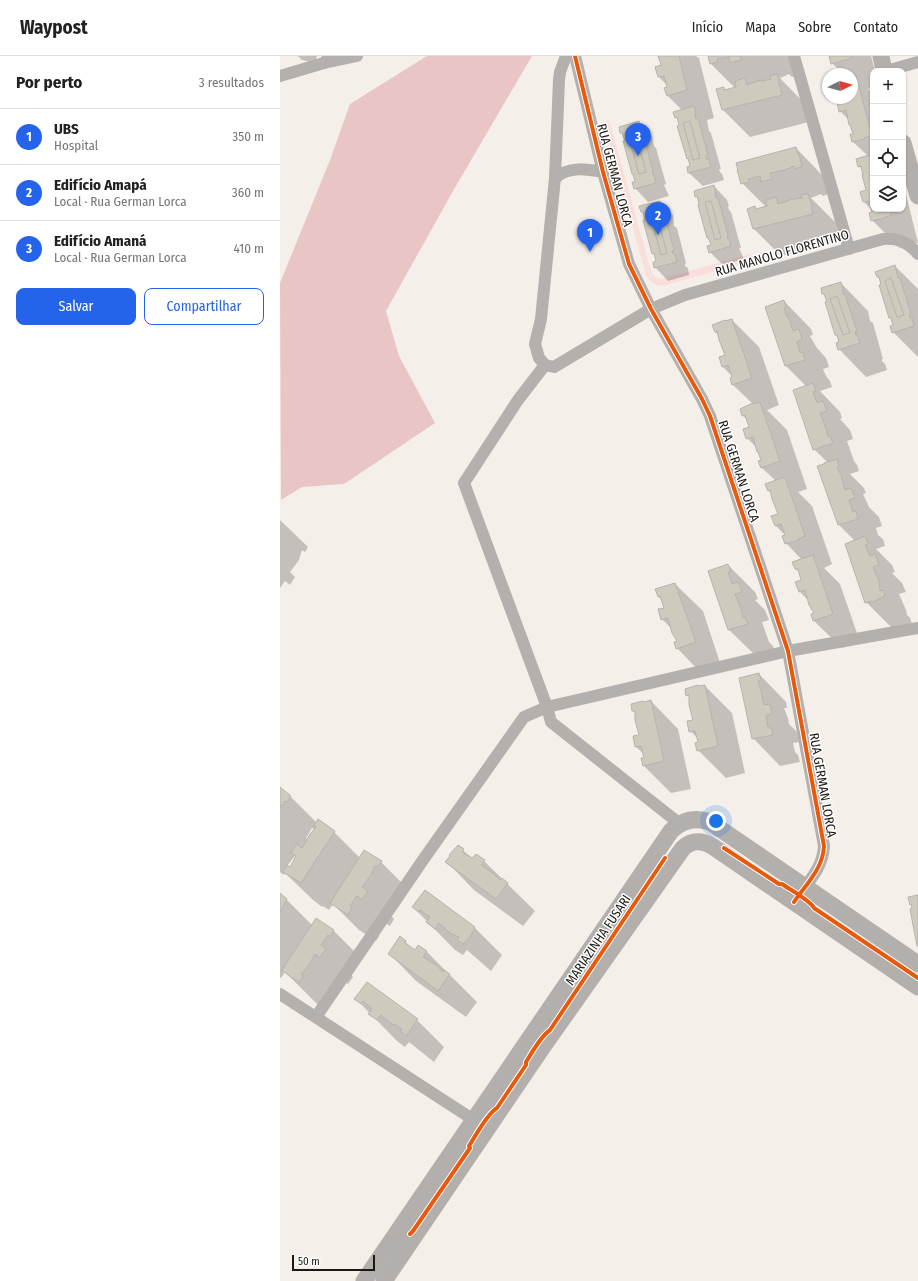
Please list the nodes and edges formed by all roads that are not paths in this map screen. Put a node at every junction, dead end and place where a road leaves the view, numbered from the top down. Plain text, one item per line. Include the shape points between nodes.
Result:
1 (357, 56) edge
2 (566, 56) edge
3 (575, 56) edge
4 (794, 56) edge
5 (881, 56) edge
6 (327, 59) edge
7 (918, 62) edge
8 (884, 68) edge
9 (896, 68) edge
10 (280, 76) edge
11 (906, 149) edge
12 (913, 162) edge
13 (603, 172) junction
14 (555, 178) junction
15 (918, 196) edge
16 (849, 249) junction
17 (918, 254) edge
18 (651, 310) junction
19 (545, 365) junction
20 (918, 628) edge
21 (788, 651) junction
22 (546, 707) junction
23 (680, 824) junction
24 (804, 887) junction
25 (794, 902) junction
26 (918, 964) edge
27 (918, 987) edge
28 (280, 994) edge
29 (316, 1017) junction
30 (528, 1039) junction
31 (542, 1048) junction
32 (473, 1120) junction
33 (488, 1129) junction
34 (394, 1252) junction
35 (364, 1281) edge
36 (384, 1281) edge

1 - 6 street
2 - 14 street via 559,80
3 - 13 street, RUA GERMAN LORCA
4 - 16 street
5 - 8 street
6 - 10 street
7 - 9 street
11 - 12 street
12 - 15 street
13 - 14 street via 584,169 560,174
13 - 18 street, RUA GERMAN LORCA via 629,264
14 - 19 street via 541,319 535,344 539,358
16 - 17 street, RUA MANOLO FLORENTINO via 892,238 907,244
16 - 18 street, RUA MANOLO FLORENTINO via 685,295
18 - 19 street, RUA MANOLO FLORENTINO via 554,367
18 - 21 street, RUA GERMAN LORCA via 710,416
19 - 22 street via 518,400 464,483
20 - 21 street
21 - 22 street
21 - 24 street, RUA GERMAN LORCA via 823,840 820,865
22 - 23 street via 551,722
22 - 29 street via 524,717
23 - 24 street via 692,820 710,822
23 - 30 street via 671,831
24 - 25 street, RUA GERMAN LORCA
24 - 26 street
25 - 27 street
25 - 31 street via 707,842 695,841 686,845
28 - 29 street
29 - 32 street
30 - 31 street
30 - 32 street
31 - 33 street
32 - 33 street
32 - 34 street
33 - 34 street
34 - 35 street
34 - 36 street

